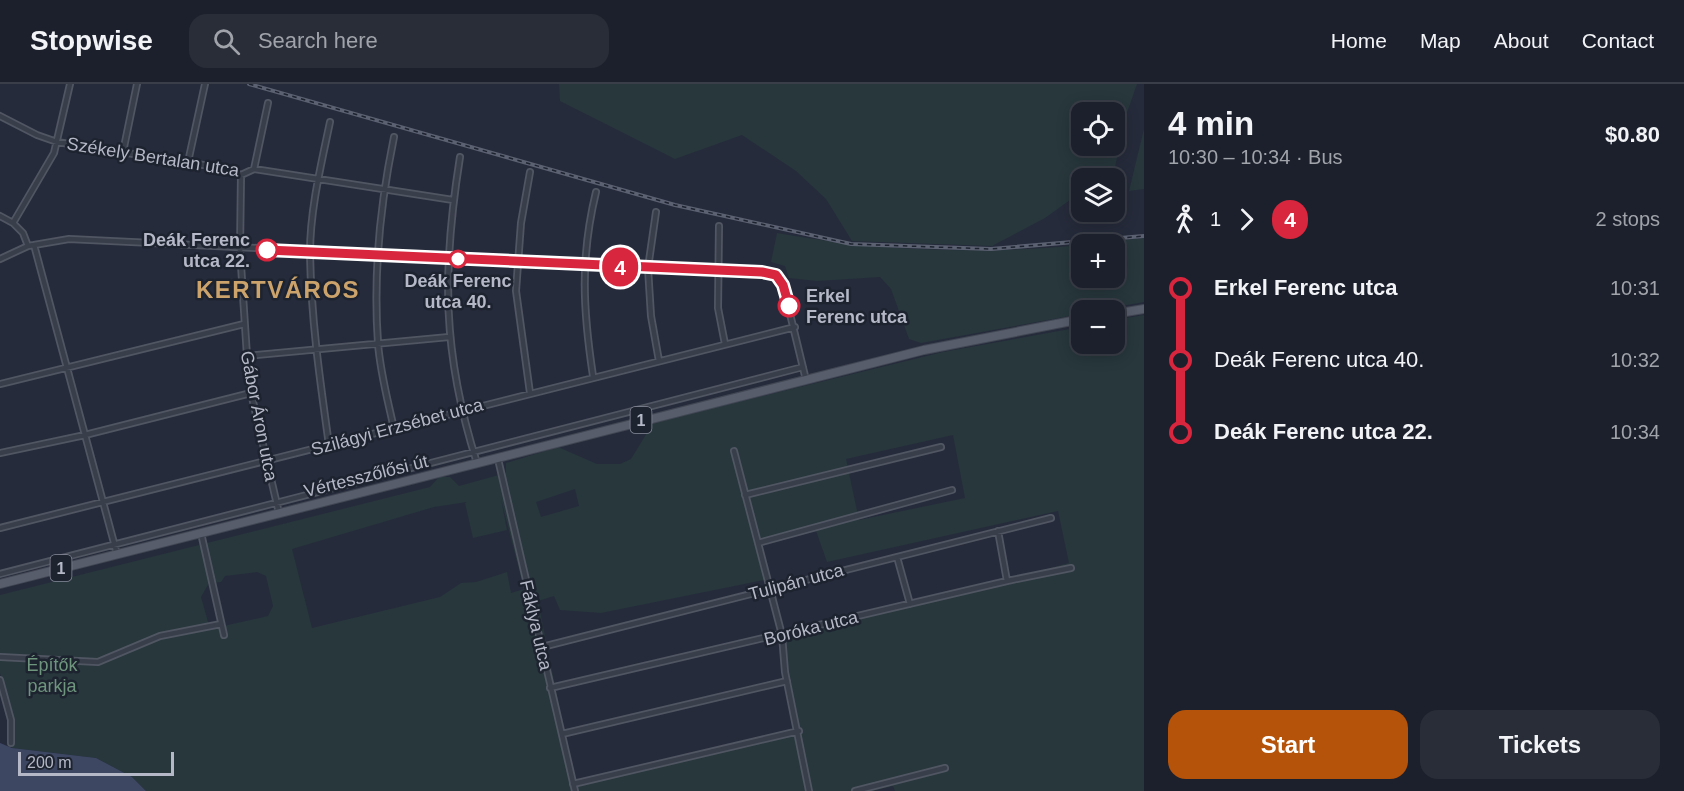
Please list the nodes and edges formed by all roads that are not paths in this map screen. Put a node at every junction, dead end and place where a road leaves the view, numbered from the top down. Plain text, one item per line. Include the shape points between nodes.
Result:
1 (70, 84) edge
2 (137, 84) edge
3 (205, 84) edge
4 (268, 103) dead end
5 (0, 116) edge
6 (330, 122) dead end
7 (394, 137) dead end
8 (57, 141) junction
9 (123, 152) junction
10 (460, 157) dead end
11 (188, 162) junction
12 (254, 169) junction
13 (530, 172) dead end
14 (241, 175) junction
15 (318, 178) junction
16 (384, 190) junction
17 (596, 192) dead end
18 (453, 200) junction
19 (656, 212) dead end
20 (0, 216) edge
21 (13, 223) junction
22 (718, 226) dead end
23 (31, 245) junction
24 (240, 250) junction
25 (310, 251) junction
26 (376, 255) junction
27 (447, 258) junction
28 (0, 259) edge
29 (518, 261) junction
30 (583, 265) junction
31 (648, 268) junction
32 (716, 270) junction
33 (1144, 309) edge
34 (1125, 312) edge
35 (1071, 321) edge
36 (244, 324) junction
37 (795, 327) junction
38 (449, 337) junction
39 (378, 344) junction
40 (724, 344) junction
41 (315, 350) junction
42 (247, 356) junction
43 (659, 361) junction
44 (803, 367) junction
45 (68, 369) junction
46 (593, 376) junction
47 (806, 380) junction
48 (0, 384) edge
49 (736, 384) junction
50 (251, 393) junction
51 (530, 393) junction
52 (739, 396) junction
53 (462, 410) junction
54 (394, 429) junction
55 (85, 435) junction
56 (329, 445) junction
57 (941, 447) dead end
58 (734, 451) dead end
59 (473, 452) junction
60 (0, 453) edge
61 (498, 459) junction
62 (266, 460) junction
63 (477, 463) junction
64 (952, 490) dead end
65 (745, 495) junction
66 (102, 502) junction
67 (276, 502) junction
68 (279, 513) junction
69 (1051, 518) dead end
70 (0, 528) edge
71 (998, 531) junction
72 (201, 533) junction
73 (758, 543) junction
74 (114, 544) junction
75 (117, 554) junction
76 (897, 557) junction
77 (1071, 568) dead end
78 (0, 574) edge
79 (1007, 580) junction
80 (0, 584) edge
81 (772, 590) junction
82 (910, 604) junction
83 (221, 624) junction
84 (224, 635) dead end
85 (782, 635) junction
86 (542, 647) junction
87 (0, 657) edge
88 (0, 680) edge
89 (787, 681) junction
90 (550, 688) junction
91 (799, 731) junction
92 (562, 734) junction
93 (11, 743) dead end
94 (945, 768) dead end
95 (573, 784) junction
96 (575, 791) edge
97 (809, 791) edge
98 (855, 791) edge

1 - 8 street
2 - 9 street
3 - 11 street
4 - 12 street
5 - 8 street, Székely Bertalan utca
6 - 15 street
7 - 16 street
8 - 9 street, Székely Bertalan utca
8 - 21 street via 54,153
9 - 11 street, Székely Bertalan utca
10 - 18 street
11 - 14 street, Székely Bertalan utca
12 - 14 street, Székely Bertalan utca
12 - 15 street, Székely Bertalan utca
13 - 29 street
14 - 24 street, Gábor Áron utca
15 - 16 street, Székely Bertalan utca
15 - 25 street
16 - 18 street, Székely Bertalan utca
16 - 26 street
17 - 30 street
18 - 27 street
19 - 31 street
20 - 21 street
21 - 23 street
22 - 32 street
23 - 24 street via 69,239
23 - 28 street
23 - 45 street
24 - 25 street
24 - 36 street, Gábor Áron utca
25 - 26 street
25 - 41 street
26 - 27 street
26 - 39 street
27 - 29 street
27 - 38 street
29 - 30 street
29 - 51 street via 519,324
30 - 31 street
30 - 46 street via 584,320
31 - 32 street
31 - 43 street
32 - 37 street via 776,275 783,285
32 - 40 street
33 - 34 main road
35 - 47 main road, Vértesszőlősi út / 1 via 942,345
36 - 42 street, Gábor Áron utca
36 - 45 street
37 - 40 street, Szilágyi Erzsébet utca
37 - 44 street
38 - 39 street
38 - 53 street
39 - 41 street
39 - 54 street
40 - 43 street, Szilágyi Erzsébet utca
41 - 42 street
41 - 56 street
42 - 50 street, Gábor Áron utca
43 - 46 street, Szilágyi Erzsébet utca
44 - 47 street
44 - 49 street, Vértesszőlősi út
45 - 48 street
45 - 55 street
46 - 51 street, Szilágyi Erzsébet utca
47 - 52 main road, Vértesszőlősi út / 1
49 - 52 street
49 - 59 street, Vértesszőlősi út
50 - 55 street
50 - 62 street, Gábor Áron utca
51 - 53 street, Szilágyi Erzsébet utca
52 - 61 main road, Vértesszőlősi út / 1
53 - 54 street, Szilágyi Erzsébet utca
53 - 59 street
54 - 56 street, Szilágyi Erzsébet utca
55 - 60 street
55 - 66 street
56 - 62 street, Szilágyi Erzsébet utca
57 - 65 street
58 - 65 street
59 - 63 street
59 - 67 street, Vértesszőlősi út
61 - 63 main road, Vértesszőlősi út / 1
61 - 86 street, Fáklya utca
62 - 66 street, Szilágyi Erzsébet utca
62 - 67 street, Gábor Áron utca
63 - 68 main road, Vértesszőlősi út / 1
64 - 73 street
65 - 73 street
66 - 70 street, Szilágyi Erzsébet utca
66 - 74 street
67 - 68 street, Gábor Áron utca
67 - 74 street, Vértesszőlősi út
68 - 72 main road, Vértesszőlősi út / 1
69 - 71 street, Tulipán utca
71 - 76 street, Tulipán utca
71 - 79 street
72 - 75 main road, Vértesszőlősi út / 1
72 - 83 street
73 - 81 street
74 - 75 street
74 - 78 street, Vértesszőlősi út
75 - 80 main road, Vértesszőlősi út / 1
76 - 81 street, Tulipán utca
76 - 82 street
77 - 79 street, Boróka utca
79 - 82 street, Boróka utca
81 - 85 street
81 - 86 street, Tulipán utca
82 - 85 street, Boróka utca
83 - 84 street
83 - 87 street via 160,636 98,662
85 - 89 street
85 - 90 street, Boróka utca
86 - 90 street, Fáklya utca
88 - 93 street via 11,720
89 - 91 street
89 - 92 street
90 - 92 street, Fáklya utca
91 - 95 street
91 - 97 street
92 - 95 street, Fáklya utca
94 - 98 street
95 - 96 street, Fáklya utca

